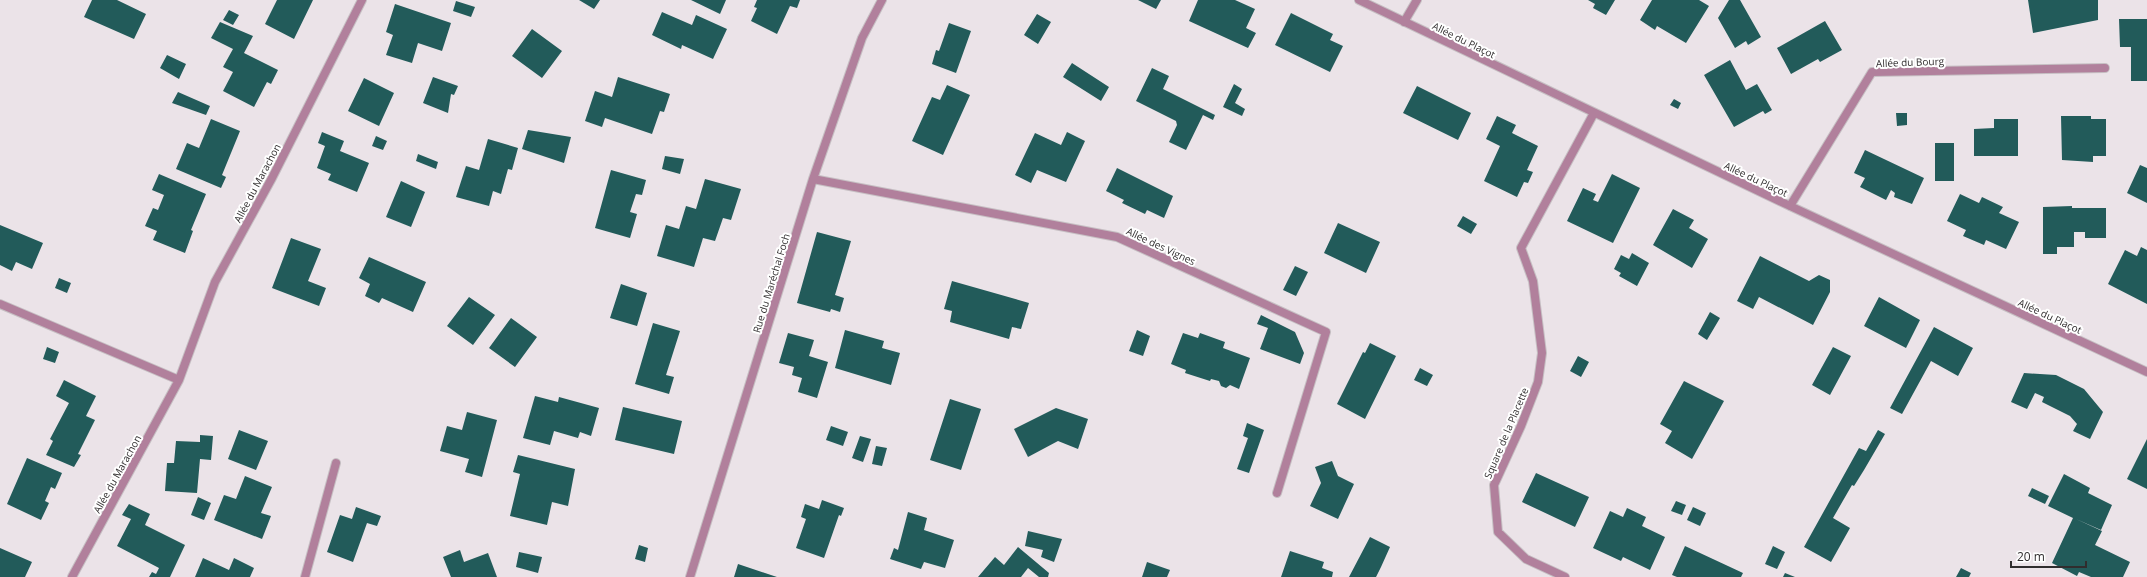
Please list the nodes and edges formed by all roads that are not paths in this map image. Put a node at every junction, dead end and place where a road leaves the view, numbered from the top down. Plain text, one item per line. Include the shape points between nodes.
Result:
1 (362, 0) edge
2 (882, 0) edge
3 (1359, 0) edge
4 (1417, 0) edge
5 (1404, 22) junction
6 (2105, 68) dead end
7 (1594, 113) junction
8 (813, 179) junction
9 (1790, 206) junction
10 (0, 304) edge
11 (2147, 372) edge
12 (179, 380) junction
13 (336, 463) dead end
14 (1278, 493) dead end
15 (72, 577) edge
16 (305, 577) edge
17 (690, 577) edge
18 (1565, 577) edge

1 - 12 street, Allée du Marachon via 272,178 215,282
2 - 8 street, Rue du Maréchal Foch via 862,38
3 - 5 street, Allée du Plaçot
4 - 5 street
5 - 7 street, Allée du Plaçot
6 - 9 street, Allée du Bourg via 1872,72
7 - 9 street, Allée du Plaçot
7 - 18 street, Square de la Placette via 1521,248 1533,281 1542,353 1538,382 1494,485 1498,532 1526,559
8 - 14 street, Allée des Vignes via 1117,237 1326,332
8 - 17 street, Rue du Maréchal Foch
9 - 11 street, Allée du Plaçot
10 - 12 street
12 - 15 street, Allée du Marachon
13 - 16 street

